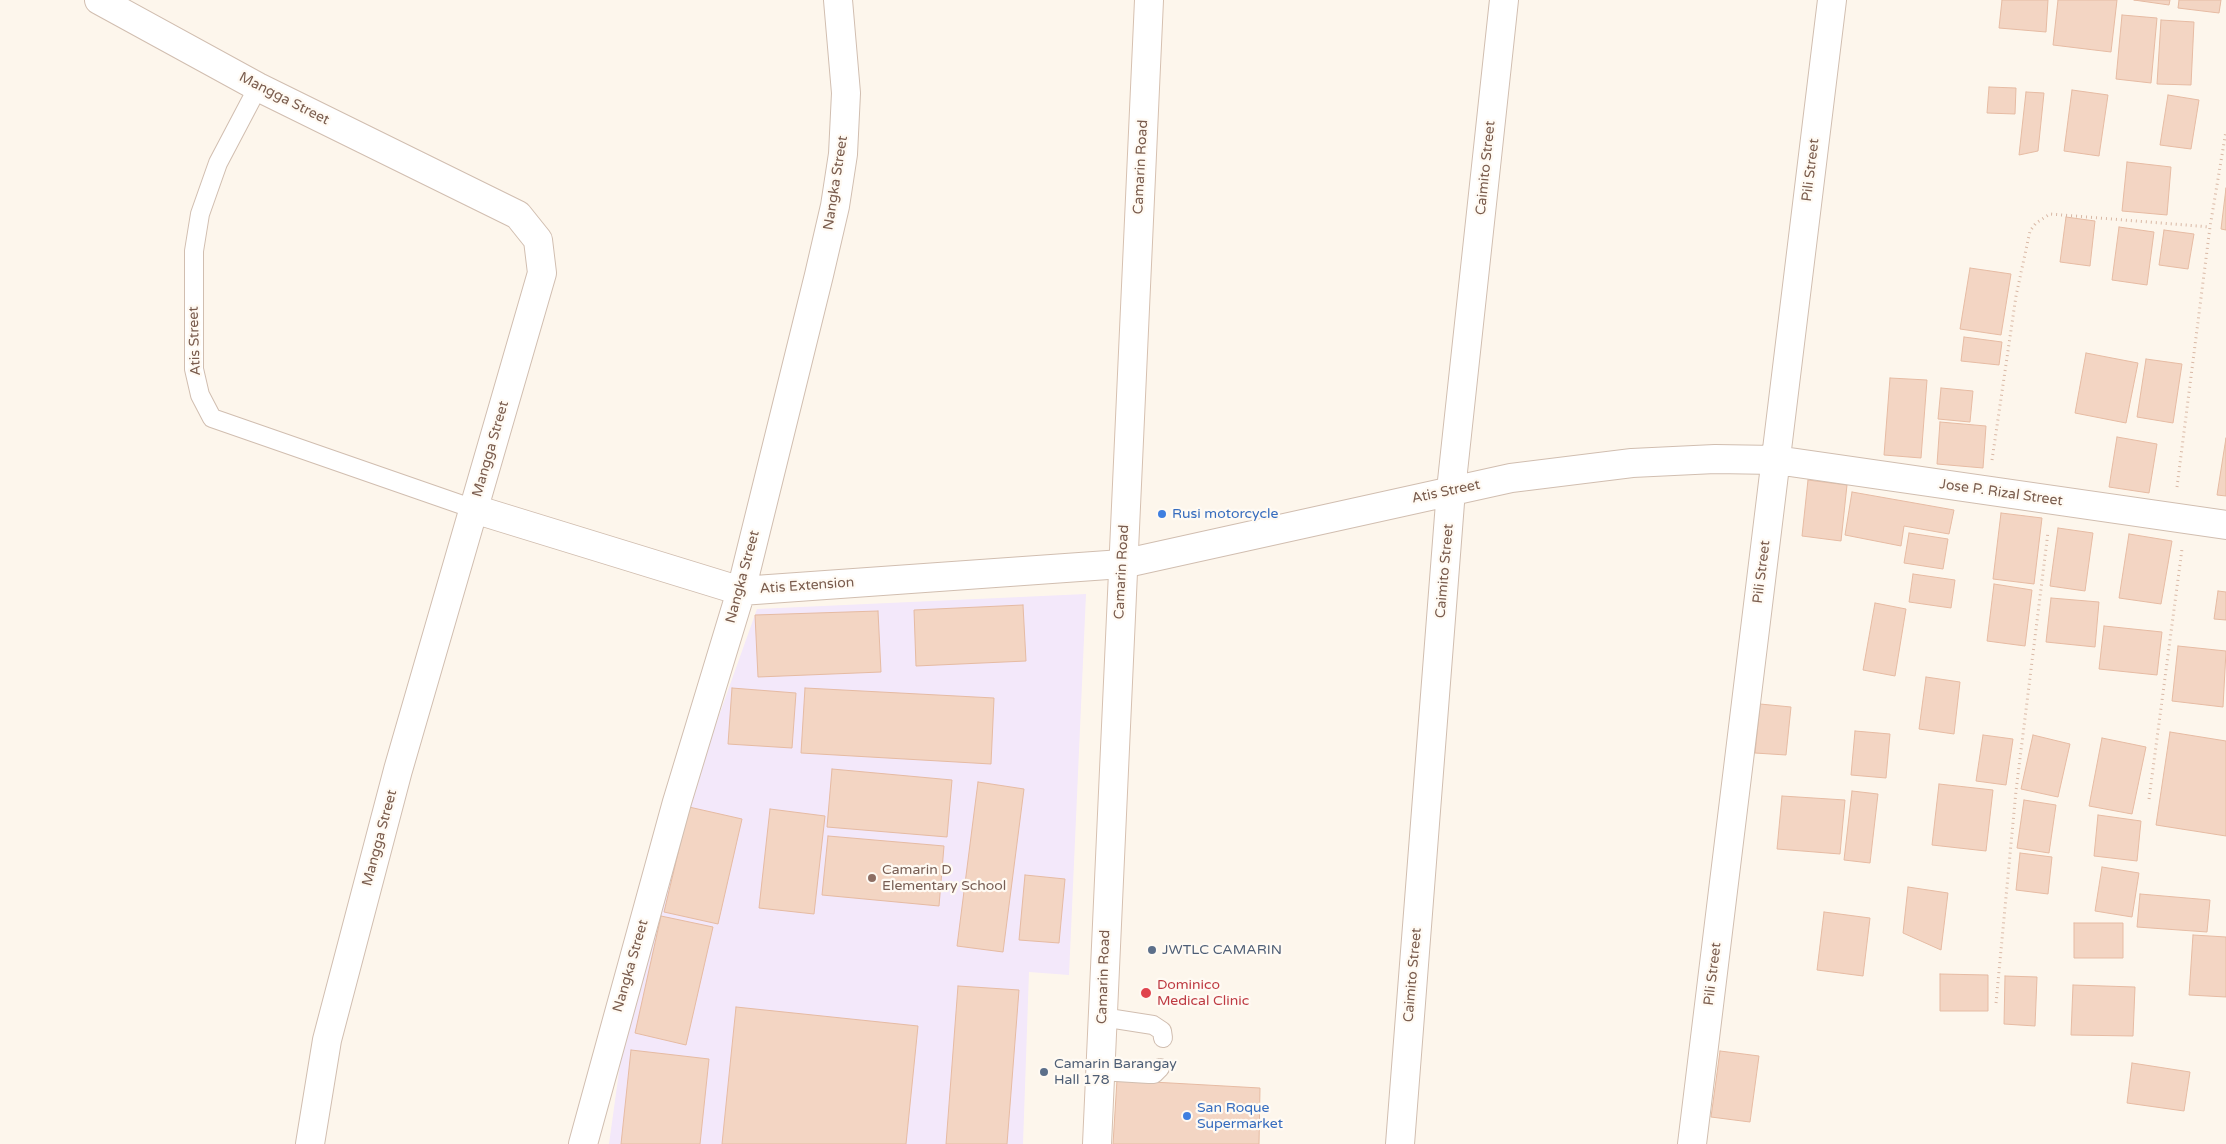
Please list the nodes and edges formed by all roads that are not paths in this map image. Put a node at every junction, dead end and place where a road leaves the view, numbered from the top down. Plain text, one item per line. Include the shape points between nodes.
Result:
1 (99, 0) edge
2 (838, 0) edge
3 (1149, 0) edge
4 (1504, 0) edge
5 (1832, 0) edge
6 (258, 87) junction
7 (1776, 460) junction
8 (1451, 490) junction
9 (474, 508) junction
10 (2226, 525) edge
11 (1122, 564) junction
12 (741, 591) junction
13 (1102, 1017) junction
14 (1163, 1038) dead end
15 (1160, 1068) dead end
16 (1100, 1071) junction
17 (310, 1144) edge
18 (583, 1144) edge
19 (1097, 1144) edge
20 (1400, 1144) edge
21 (1692, 1144) edge

1 - 6 street, Mangga Street
2 - 12 street, Nangka Street via 846,93 843,154 834,206
3 - 11 street, Camarin Road
4 - 8 street, Caimito Street
5 - 7 street, Pili Street
6 - 9 street, Mangga Street via 518,215 538,240 542,273
6 - 9 lane, Atis Street via 218,163 200,214 194,251 194,369 200,396 212,418
7 - 8 street, Atis Street via 1632,463 1511,478
7 - 10 street, Jose P. Rizal Street
7 - 21 street, Pili Street
8 - 11 street, Atis Street
8 - 20 street, Caimito Street
9 - 12 street, Atis Extension
9 - 17 street, Mangga Street via 398,770 327,1040
11 - 12 street, Atis Extension
11 - 13 street, Camarin Road
12 - 18 street, Nangka Street via 677,802
13 - 14 lane via 1153,1025 1162,1032
13 - 16 street, Camarin Road
15 - 16 lane via 1154,1074
16 - 19 street, Camarin Road

